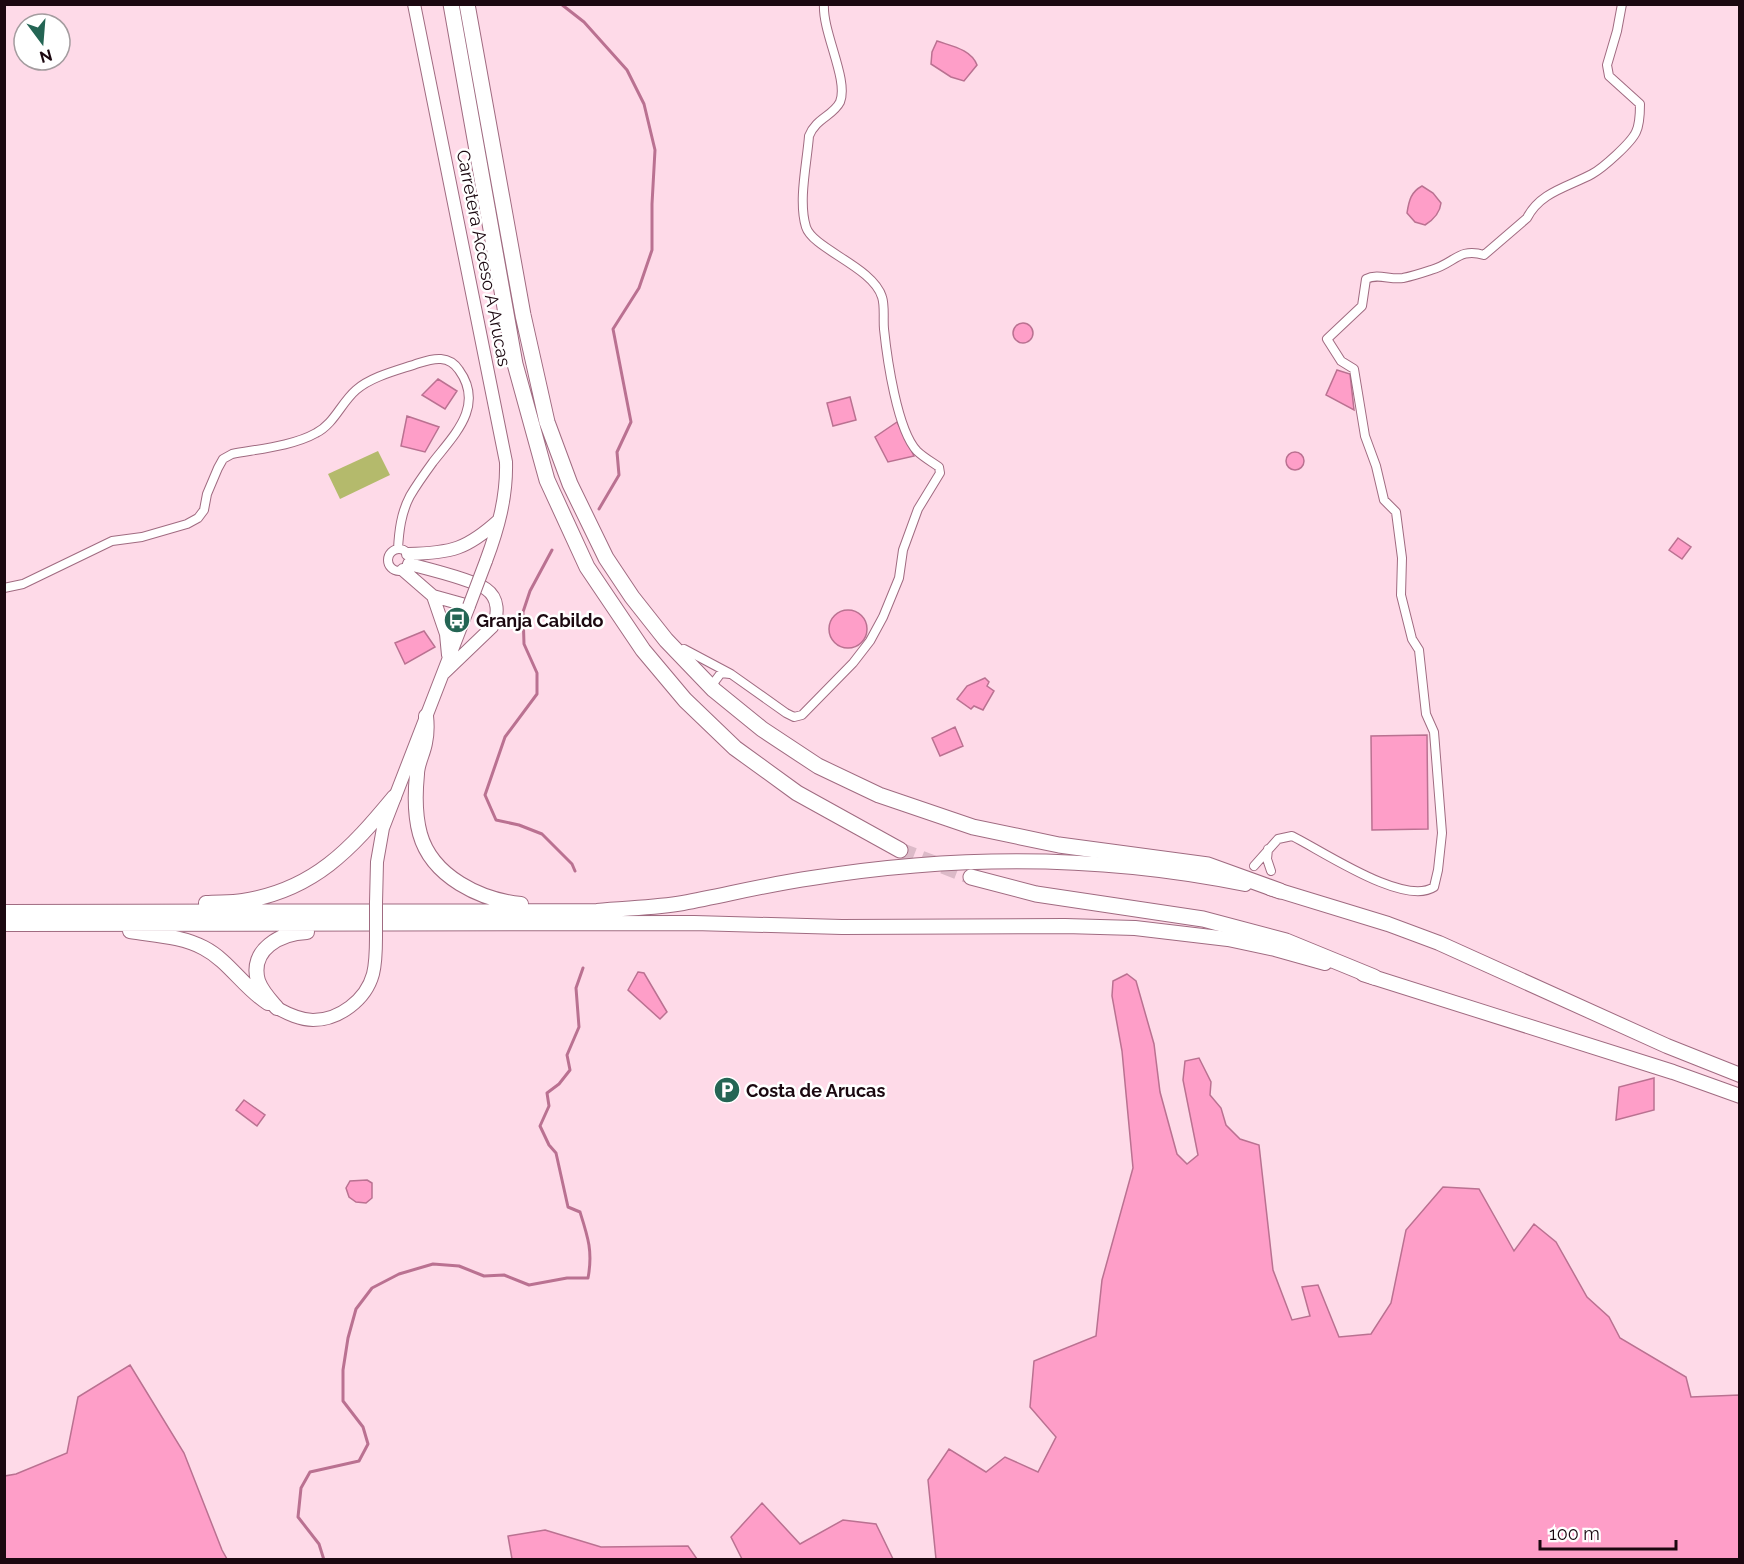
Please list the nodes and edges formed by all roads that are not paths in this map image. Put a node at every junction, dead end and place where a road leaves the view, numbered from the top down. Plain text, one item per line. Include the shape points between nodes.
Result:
1 (414, 4) edge
2 (452, 4) edge
3 (467, 4) edge
4 (824, 4) edge
5 (1622, 4) edge
6 (570, 484) junction
7 (500, 519) junction
8 (405, 559) junction
9 (4, 588) edge
10 (433, 596) junction
11 (469, 606) junction
12 (684, 649) junction
13 (448, 656) junction
14 (731, 674) junction
15 (442, 675) junction
16 (715, 681) joint
17 (426, 716) junction
18 (394, 797) junction
19 (1268, 849) junction
20 (900, 850) tunnel mouth
21 (1254, 866) dead end
22 (1271, 871) dead end
23 (971, 877) tunnel mouth
24 (1280, 891) junction
25 (558, 911) junction
26 (4, 912) edge
27 (148, 912) junction
28 (4, 924) edge
29 (550, 924) junction
30 (96, 925) junction
31 (1374, 977) junction
32 (277, 1008) junction
33 (1740, 1075) edge
34 (1740, 1096) edge

1 - 7 main road, Carretera Acceso A Arucas via 502,435 506,478
2 - 20 highway via 515,364 547,480 587,567 643,650 685,700 735,748 797,793
3 - 6 highway via 533,361 547,422
4 - 14 street via 823,16 842,90 839,102 813,126 809,136 803,209 807,230 875,284 882,297 890,379 903,424 916,450 939,467 940,473 918,509 903,550 899,578 870,641 802,715 786,713
5 - 19 street via 1607,65 1609,76 1640,104 1636,132 1592,174 1547,195 1484,255 1472,251 1421,273 1366,279 1362,306 1327,339 1341,362 1354,369 1365,436 1384,501 1396,513 1402,558 1401,595 1412,639 1419,650 1426,714 1434,732 1442,833 1434,887 1427,892 1415,892 1380,882 1292,836 1278,839
6 - 12 highway via 637,591
6 - 24 highway via 606,558 666,640 714,690 762,729 819,766 879,795 973,827 1059,845 1208,865
7 - 8 main road via 462,547
7 - 11 main road, Carretera Acceso A Arucas, bridge
8 - 9 street via 399,530 410,497 458,433 467,413 465,379 449,360 435,357 366,382 318,433 223,459 204,510 187,524 112,542 23,584
8 - 10 main road
8 - 15 main road via 487,589 496,604 497,618 492,627
10 - 11 main road
10 - 13 main road via 446,634
11 - 13 main road, Carretera Acceso A Arucas
12 - 14 street
12 - 16 highway
13 - 15 main road, Carretera Acceso A Arucas
14 - 16 street via 721,673
15 - 17 main road, Carretera Acceso A Arucas
17 - 18 main road, Carretera Acceso A Arucas
17 - 25 highway via 416,795 420,837 429,855 470,890 495,900
18 - 27 highway via 351,848 305,880 243,901 187,904
18 - 32 main road, Carretera Acceso A Arucas, bridge via 377,862 376,963 365,992 342,1013 329,1018 293,1017
19 - 21 street
19 - 22 street
23 - 31 highway via 1036,894 1203,920 1286,941
24 - 25 highway via 1198,874 1025,861 900,867 812,878 680,904
24 - 33 highway via 1439,943
25 - 27 highway
26 - 27 highway
28 - 30 highway
29 - 30 highway
29 - 31 highway via 1135,928 1247,943
29 - 32 highway via 512,930 283,936 264,949 257,968 264,994
30 - 32 highway via 203,947 256,996
31 - 34 highway

